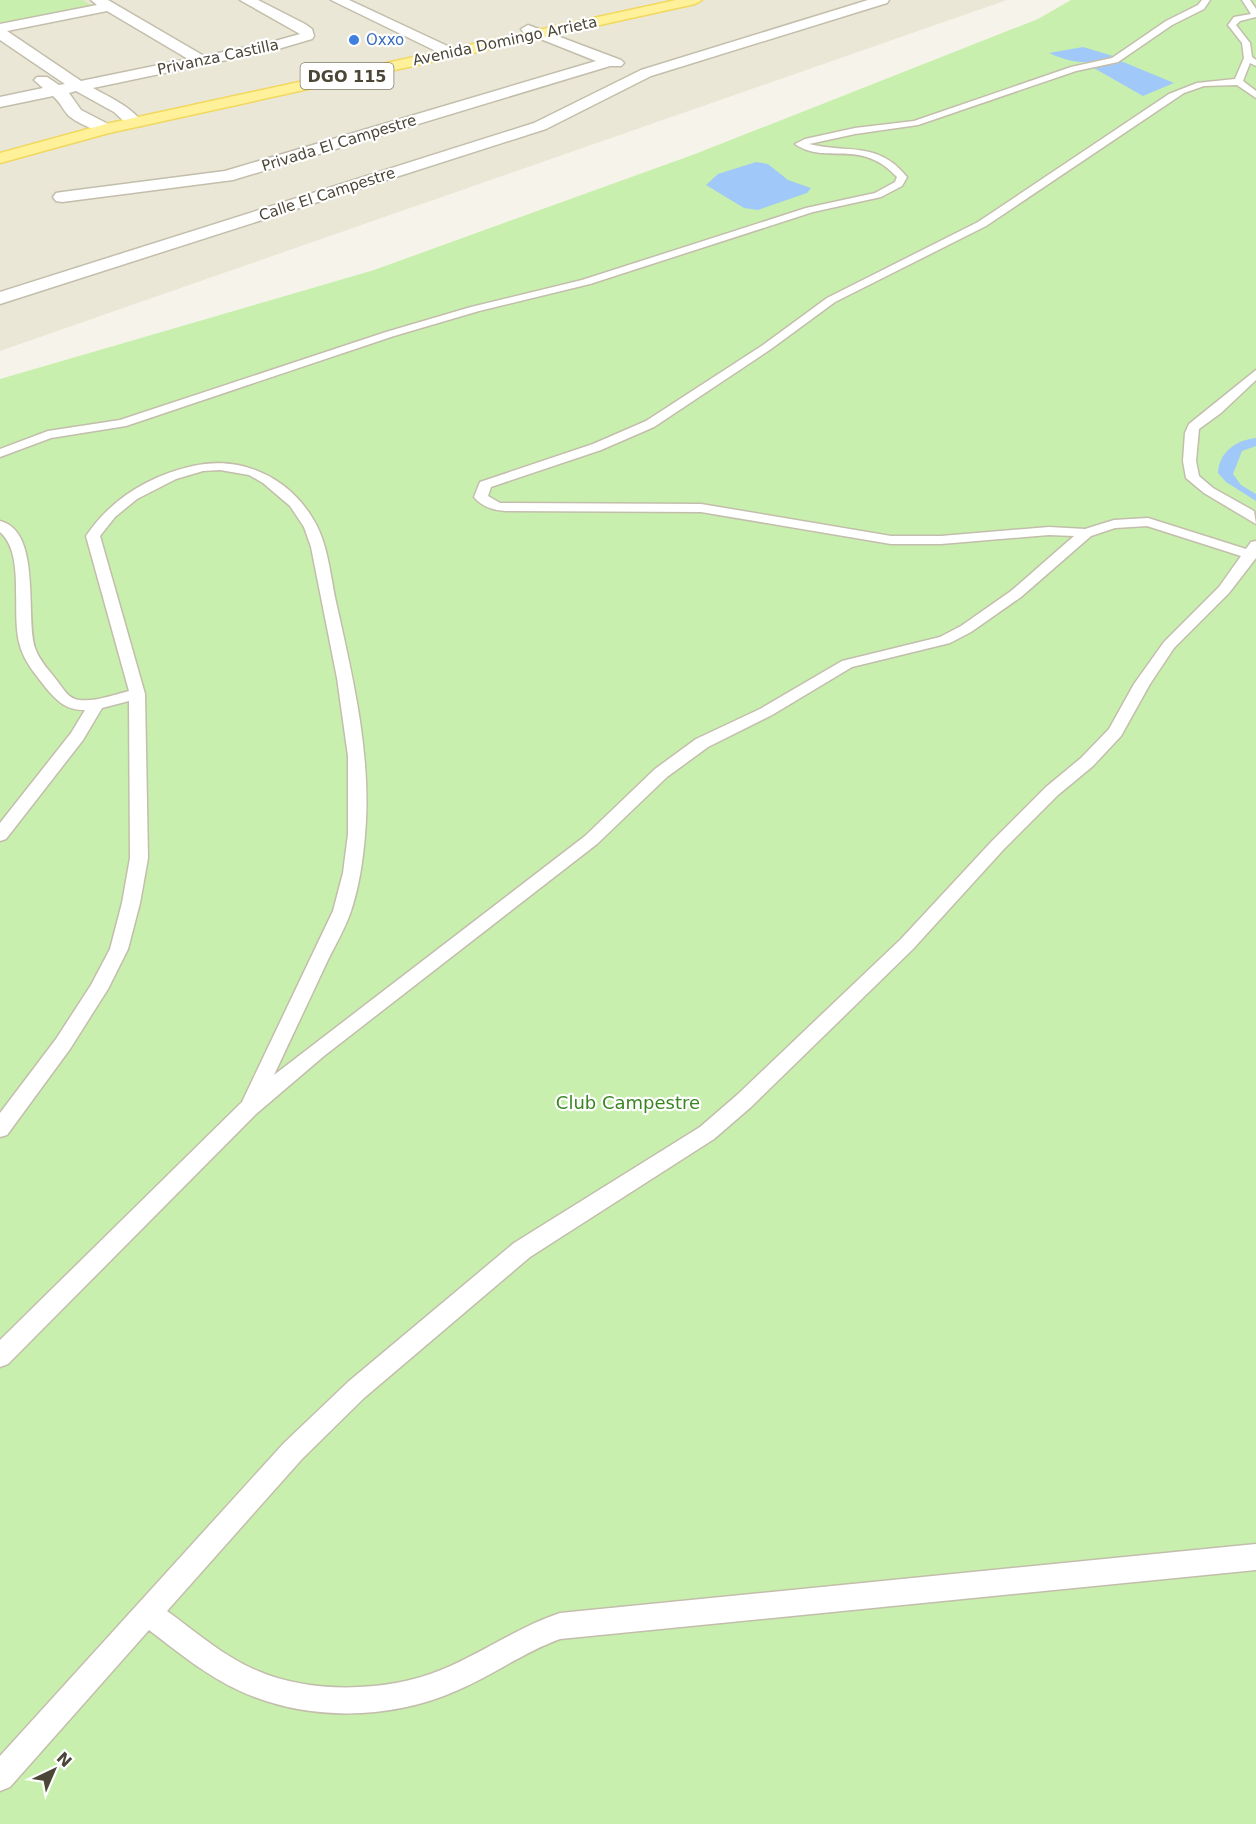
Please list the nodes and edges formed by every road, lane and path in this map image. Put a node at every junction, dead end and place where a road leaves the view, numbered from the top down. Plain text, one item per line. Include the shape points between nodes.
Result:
1 (247, 0) edge
2 (338, 0) edge
3 (363, 0) edge
4 (663, 0) edge
5 (695, 0) edge
6 (882, 0) edge
7 (1206, 0) edge
8 (1246, 0) edge
9 (103, 3) edge
10 (1256, 15) edge
11 (0, 31) edge
12 (534, 32) junction
13 (454, 49) junction
14 (0, 51) edge
15 (202, 61) junction
16 (611, 61) junction
17 (1252, 61) edge
18 (646, 73) junction
19 (1239, 82) junction
20 (78, 86) junction
21 (56, 90) junction
22 (1256, 95) edge
23 (100, 98) junction
24 (0, 102) edge
25 (70, 105) junction
26 (131, 119) junction
27 (100, 126) junction
28 (0, 150) edge
29 (0, 158) edge
30 (62, 196) dead end
31 (0, 298) edge
32 (1256, 374) edge
33 (0, 453) edge
34 (1256, 520) edge
35 (0, 525) edge
36 (1086, 533) junction
37 (1253, 550) edge
38 (137, 693) junction
39 (97, 703) junction
40 (0, 835) edge
41 (249, 1108) junction
42 (0, 1129) edge
43 (0, 1356) edge
44 (1256, 1557) edge
45 (148, 1613) junction
46 (0, 1777) edge

1 - 15 street, Privanza Castilla via 300,27 307,36
2 - 13 street
3 - 13 street
4 - 12 main road, Avenida Domingo Arrieta / DGO 115
5 - 12 main road, Avenida Domingo Arrieta / DGO 115
6 - 18 street, Calle El Campestre
7 - 33 lane via 1115,60 1053,75 915,123 800,144 856,150 891,162 902,177 899,184 878,195 810,210 586,282 390,334 122,423 48,435
8 - 10 lane
9 - 11 street
9 - 15 street
10 - 17 lane via 1233,22
11 - 20 street
12 - 13 main road, Avenida Domingo Arrieta / DGO 115
12 - 16 street
13 - 26 main road, Avenida Domingo Arrieta / DGO 115
14 - 21 street
15 - 20 street, Privanza Castilla
16 - 18 street
16 - 30 street, Privada El Campestre via 227,176
17 - 19 lane via 1239,75
18 - 31 street, Calle El Campestre via 540,126
19 - 22 lane
19 - 36 lane via 1204,83 1188,88 1149,110 982,224 831,300 650,424 597,447 492,481 481,497 494,506 522,508 701,508 891,540 1049,531
20 - 21 street, Privanza Castilla
20 - 23 street
21 - 24 street, Privanza Castilla
21 - 25 street
23 - 25 street
23 - 26 street
25 - 27 street via 75,113
26 - 27 main road, Avenida Domingo Arrieta / DGO 115
27 - 28 main road, Avenida Domingo Arrieta / DGO 115
27 - 29 main road, Avenida Domingo Arrieta / DGO 115
32 - 34 lane via 1193,427 1190,473 1198,484
35 - 39 lane via 15,538 29,655 66,701 79,705
36 - 37 lane via 1114,524 1148,522
36 - 41 lane via 1016,594 956,634 935,643 847,664 680,757 591,840 316,1051
37 - 45 lane via 1224,590 1169,645 1101,748 1029,814 906,944 753,1093 684,1149 522,1250 356,1390 293,1451
38 - 39 lane
38 - 41 lane via 93,536 123,503 173,475 226,467 265,476 282,489 306,519 314,538 344,674 359,776 352,880 342,911
38 - 42 lane via 139,858 119,949 99,989 63,1044
39 - 40 lane via 77,736
41 - 43 lane
44 - 45 lane via 560,1626 517,1643 449,1681 418,1693 385,1699 292,1695 250,1683
45 - 46 lane

